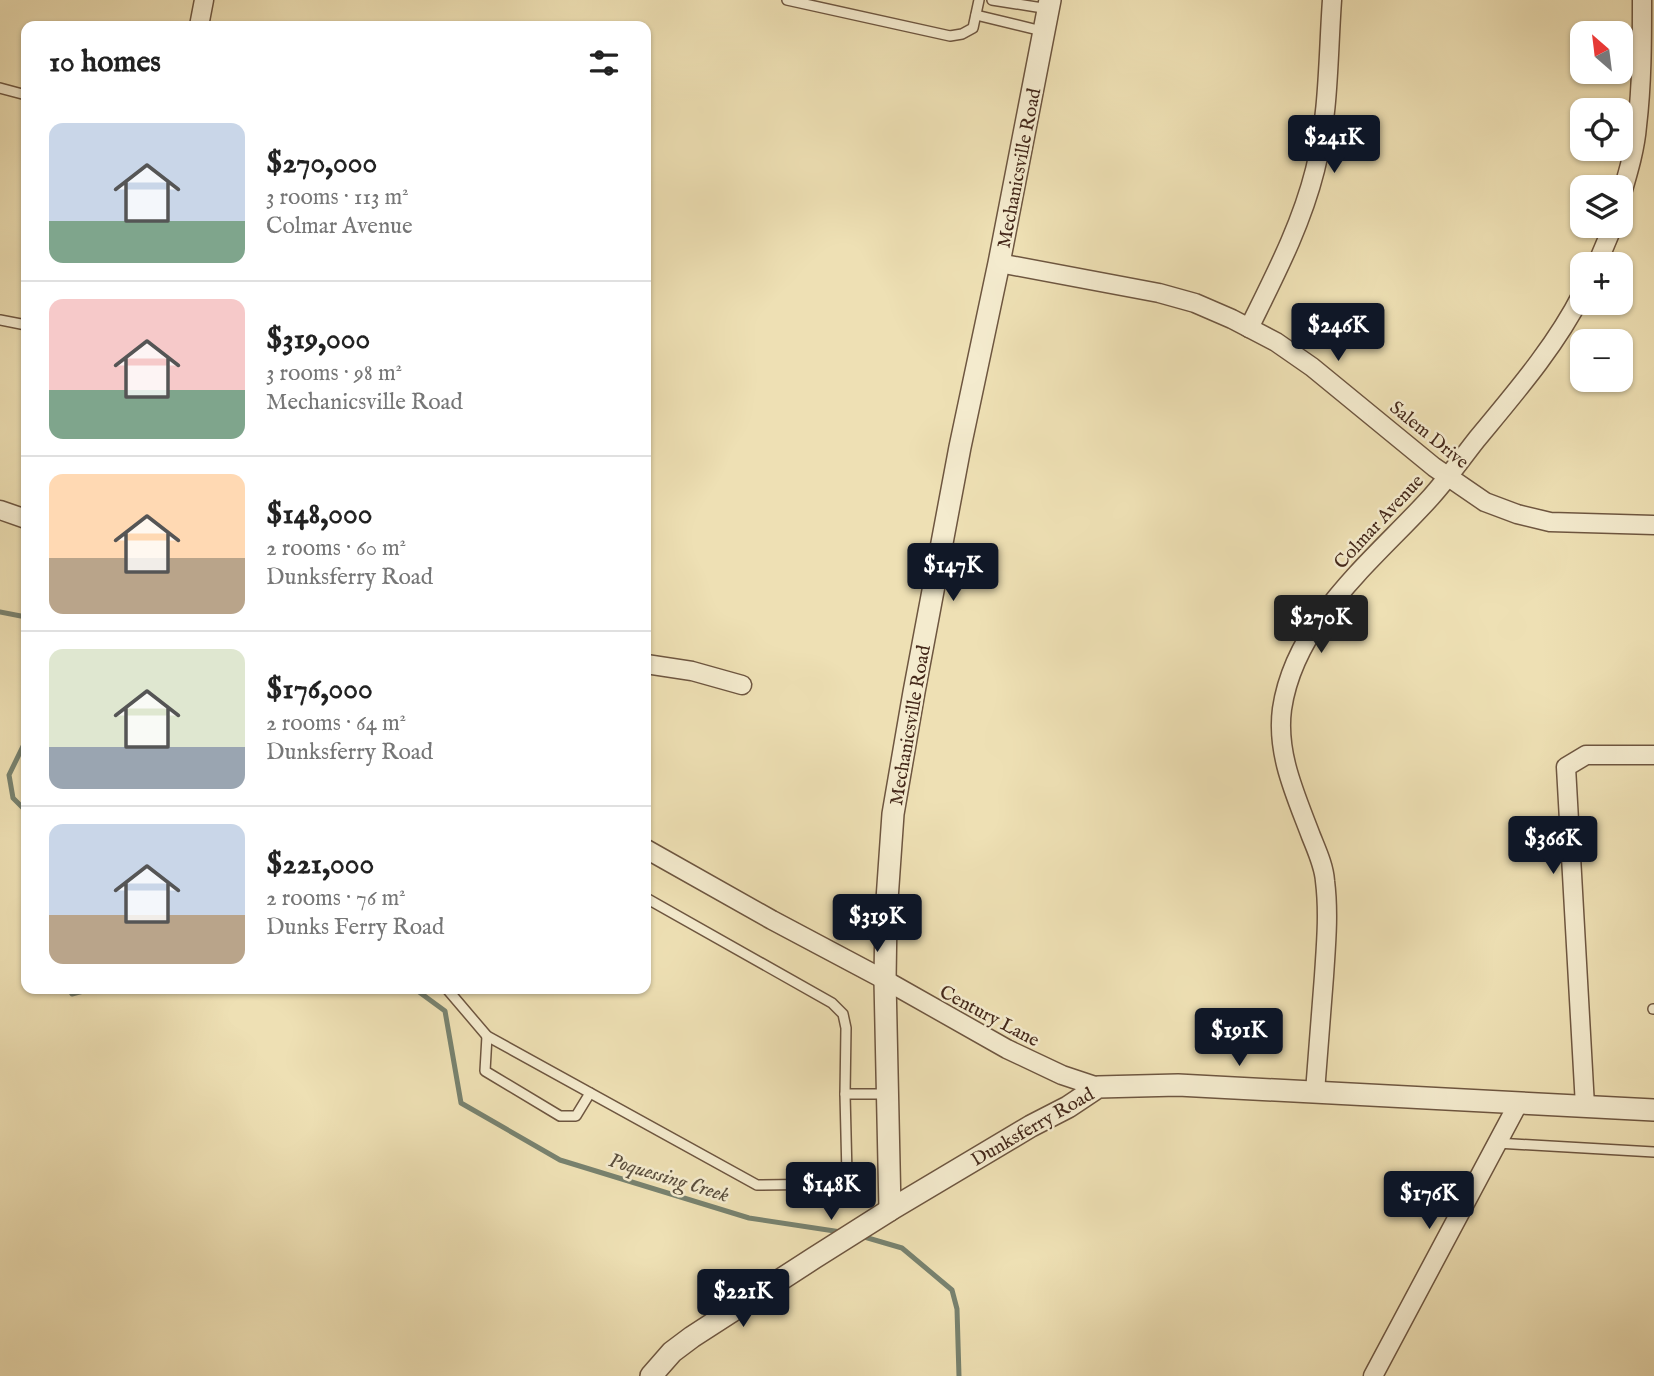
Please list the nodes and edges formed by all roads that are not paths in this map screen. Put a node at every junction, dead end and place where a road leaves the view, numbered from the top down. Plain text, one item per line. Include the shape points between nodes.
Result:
1 (204, 0) edge
2 (787, 0) edge
3 (979, 0) edge
4 (992, 0) edge
5 (1332, 0) edge
6 (1642, 0) edge
7 (1049, 4) edge
8 (976, 15) junction
9 (200, 21) edge
10 (1044, 31) junction
11 (0, 88) edge
12 (21, 94) edge
13 (1627, 175) edge
14 (999, 263) junction
15 (1570, 314) edge
16 (0, 320) edge
17 (21, 323) edge
18 (1249, 328) junction
19 (1448, 477) junction
20 (0, 510) edge
21 (21, 517) edge
22 (1654, 524) edge
23 (651, 665) edge
24 (742, 685) dead end
25 (1654, 755) edge
26 (651, 852) edge
27 (651, 901) edge
28 (885, 980) junction
29 (451, 994) edge
30 (487, 1036) junction
31 (1098, 1087) junction
32 (1315, 1092) junction
33 (590, 1093) junction
34 (845, 1094) junction
35 (887, 1094) junction
36 (1518, 1104) junction
37 (1585, 1106) junction
38 (1654, 1111) edge
39 (1497, 1143) junction
40 (1654, 1152) edge
41 (890, 1209) junction
42 (652, 1376) edge
43 (1373, 1376) edge

1 - 9 street
2 - 8 lane via 950,36 973,29
3 - 8 lane
4 - 7 lane
5 - 18 street via 1323,133 1316,169 1288,246
6 - 13 street via 1637,128
7 - 10 street, Mechanicsville Road
8 - 10 lane
10 - 14 street, Mechanicsville Road
11 - 12 lane
14 - 18 street, Salem Drive via 1159,293 1195,303
14 - 28 street, Mechanicsville Road via 960,447 893,814
15 - 19 street, Colmar Avenue via 1525,382
16 - 17 lane
18 - 19 street, Salem Drive via 1312,367
19 - 22 street, Salem Drive via 1485,502 1550,522
19 - 32 street, Colmar Avenue via 1336,598 1297,657 1282,708 1284,758 1325,881 1327,918
20 - 21 street
23 - 24 street
25 - 37 street via 1586,755 1566,767
26 - 28 street, Century Lane
27 - 34 lane via 832,1003 843,1014 846,1028
28 - 31 street, Century Lane via 1007,1049
28 - 35 street, Mechanicsville Road
29 - 30 lane
30 - 33 lane
30 - 33 lane via 485,1071 560,1116 576,1116
31 - 32 street, Dunksferry Road via 1178,1085
31 - 41 street, Dunksferry Road
32 - 36 street, Dunksferry Road
33 - 34 lane via 757,1185 834,1184 847,1175
34 - 35 lane
35 - 41 street, Mechanicsville Road
36 - 37 street, Dunksferry Road
36 - 39 street
37 - 38 street, Dunksferry Road
39 - 40 lane
39 - 43 street
41 - 42 street, Dunksferry Road via 692,1337

